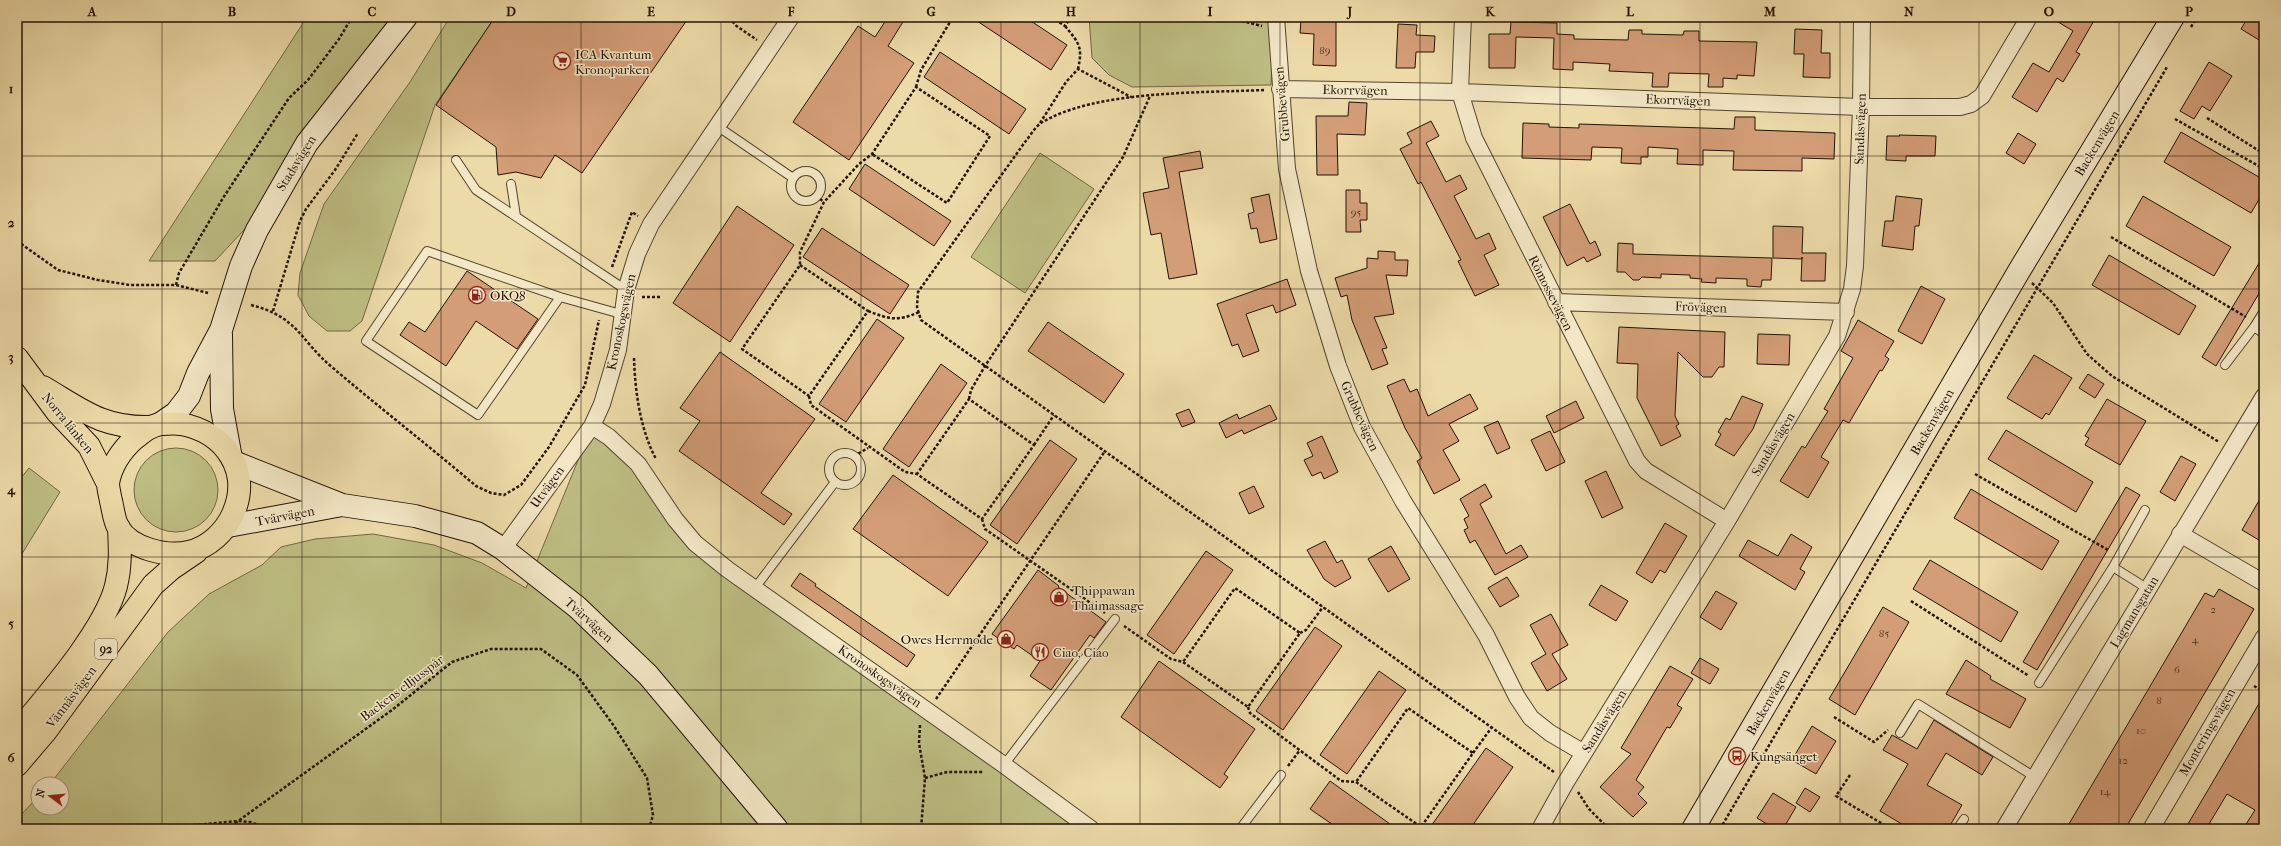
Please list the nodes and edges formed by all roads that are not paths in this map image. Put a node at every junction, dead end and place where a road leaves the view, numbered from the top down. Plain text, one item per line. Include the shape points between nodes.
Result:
1 (406, 17) edge
2 (791, 17) edge
3 (1463, 17) edge
4 (1862, 17) edge
5 (2029, 17) edge
6 (1276, 23) edge
7 (2181, 24) edge
8 (1280, 89) junction
9 (1460, 92) junction
10 (1861, 107) junction
11 (717, 126) junction
12 (456, 160) dead end
13 (794, 178) junction
14 (511, 184) dead end
15 (516, 216) junction
16 (626, 290) junction
17 (560, 297) junction
18 (1556, 302) junction
19 (2264, 310) edge
20 (1846, 312) junction
21 (621, 314) junction
22 (2254, 327) junction
23 (221, 330) junction
24 (2264, 334) edge
25 (17, 358) edge
26 (2225, 365) dead end
27 (37, 384) junction
28 (2264, 396) edge
29 (154, 425) junction
30 (592, 426) junction
31 (233, 458) junction
32 (835, 482) junction
33 (108, 484) junction
34 (342, 505) junction
35 (2145, 510) dead end
36 (1727, 521) junction
37 (228, 526) junction
38 (119, 528) junction
39 (2180, 534) junction
40 (207, 544) junction
41 (503, 548) junction
42 (2113, 567) junction
43 (2264, 583) edge
44 (755, 588) junction
45 (2148, 589) junction
46 (1115, 620) road end
47 (2264, 636) edge
48 (2039, 682) road end
49 (17, 732) edge
50 (1900, 733) road end
51 (1584, 753) junction
52 (17, 765) edge
53 (1004, 765) junction
54 (1281, 775) road end
55 (2036, 777) junction
56 (1964, 819) dead end
57 (777, 829) edge
58 (1091, 829) edge
59 (1240, 829) edge
60 (1541, 829) edge
61 (1693, 829) edge
62 (1957, 829) edge
63 (2004, 829) edge
64 (2151, 829) edge

1 - 23 street, Stadsvägen via 307,143 257,230 241,266
2 - 11 street, Kronoskogsvägen
3 - 9 street, Römossevägen
4 - 10 street, Sandåsvägen
5 - 10 street, Ekorrvägen via 1982,96 1971,104 1947,107
6 - 8 street, Grubbevägen
7 - 61 street, Backenvägen via 2020,271
8 - 9 street, Ekorrvägen
8 - 51 street, Grubbevägen via 1287,169 1309,271 1338,366 1362,427 1402,501 1486,635 1520,702 1531,718 1550,733
9 - 10 street, Ekorrvägen
9 - 18 street, Römossevägen via 1474,138
10 - 20 street, Sandåsvägen via 1855,266
11 - 13 lane
11 - 16 street, Kronoskogsvägen via 650,224
12 - 15 lane via 476,190
13 - 13 lane via 792,189 798,199 811,200 821,187 816,176 806,171
14 - 15 lane
15 - 16 lane
16 - 21 street, Kronoskogsvägen
17 - 17 lane via 427,251 366,341 478,415
17 - 21 lane
18 - 20 street, Frövägen
18 - 36 street, Römossevägen via 1641,466
19 - 22 lane
20 - 36 street, Sandåsvägen via 1837,336
21 - 30 street, Kronoskogsvägen via 618,350 602,404
22 - 24 lane
22 - 26 lane
23 - 29 street, Stadsvägen via 189,396 176,413
23 - 31 street, Stadsvägen via 222,409
25 - 27 highway, Norra länken / 92
27 - 29 highway, Norra länken / 92 via 107,423 126,427
27 - 33 highway, Norra länken / 92 via 57,412 89,446
28 - 39 street, Lagmansgatan
29 - 31 highway, 92 via 180,424 201,430 214,438
29 - 33 highway via 129,445 116,460
30 - 41 street, Utvägen
30 - 44 street, Kronoskogsvägen via 609,437 638,464 675,519 695,543
31 - 34 street, Tvärvägen
31 - 37 highway, 92 via 240,482 237,505
32 - 32 lane via 829,473 830,462 838,454 849,453 858,459 861,469 858,479 850,485
32 - 44 lane
33 - 38 highway, 92
34 - 37 street, Tvärvägen
34 - 41 street, Tvärvägen via 415,516 477,533
35 - 42 lane
36 - 51 street, Sandåsvägen
37 - 40 highway, 92
38 - 40 highway, 92 via 132,541 148,550 166,553 190,552
38 - 49 highway, Vännäsvägen / 92 via 121,557 116,587 102,619
39 - 43 street
39 - 45 street, Lagmansgatan
40 - 52 highway, Vännäsvägen / 92 via 171,569 153,586 46,731
41 - 57 street, Tvärvägen via 577,608 648,675
42 - 45 lane
42 - 48 lane
44 - 53 street, Kronoskogsvägen
45 - 55 street, Lagmansgatan
46 - 53 lane
47 - 64 street, Monteringsvägen
50 - 55 lane via 1918,704
51 - 60 street, Sandåsvägen
53 - 58 street, Kronoskogsvägen
54 - 59 lane
55 - 63 street, Lagmansgatan
56 - 62 lane

